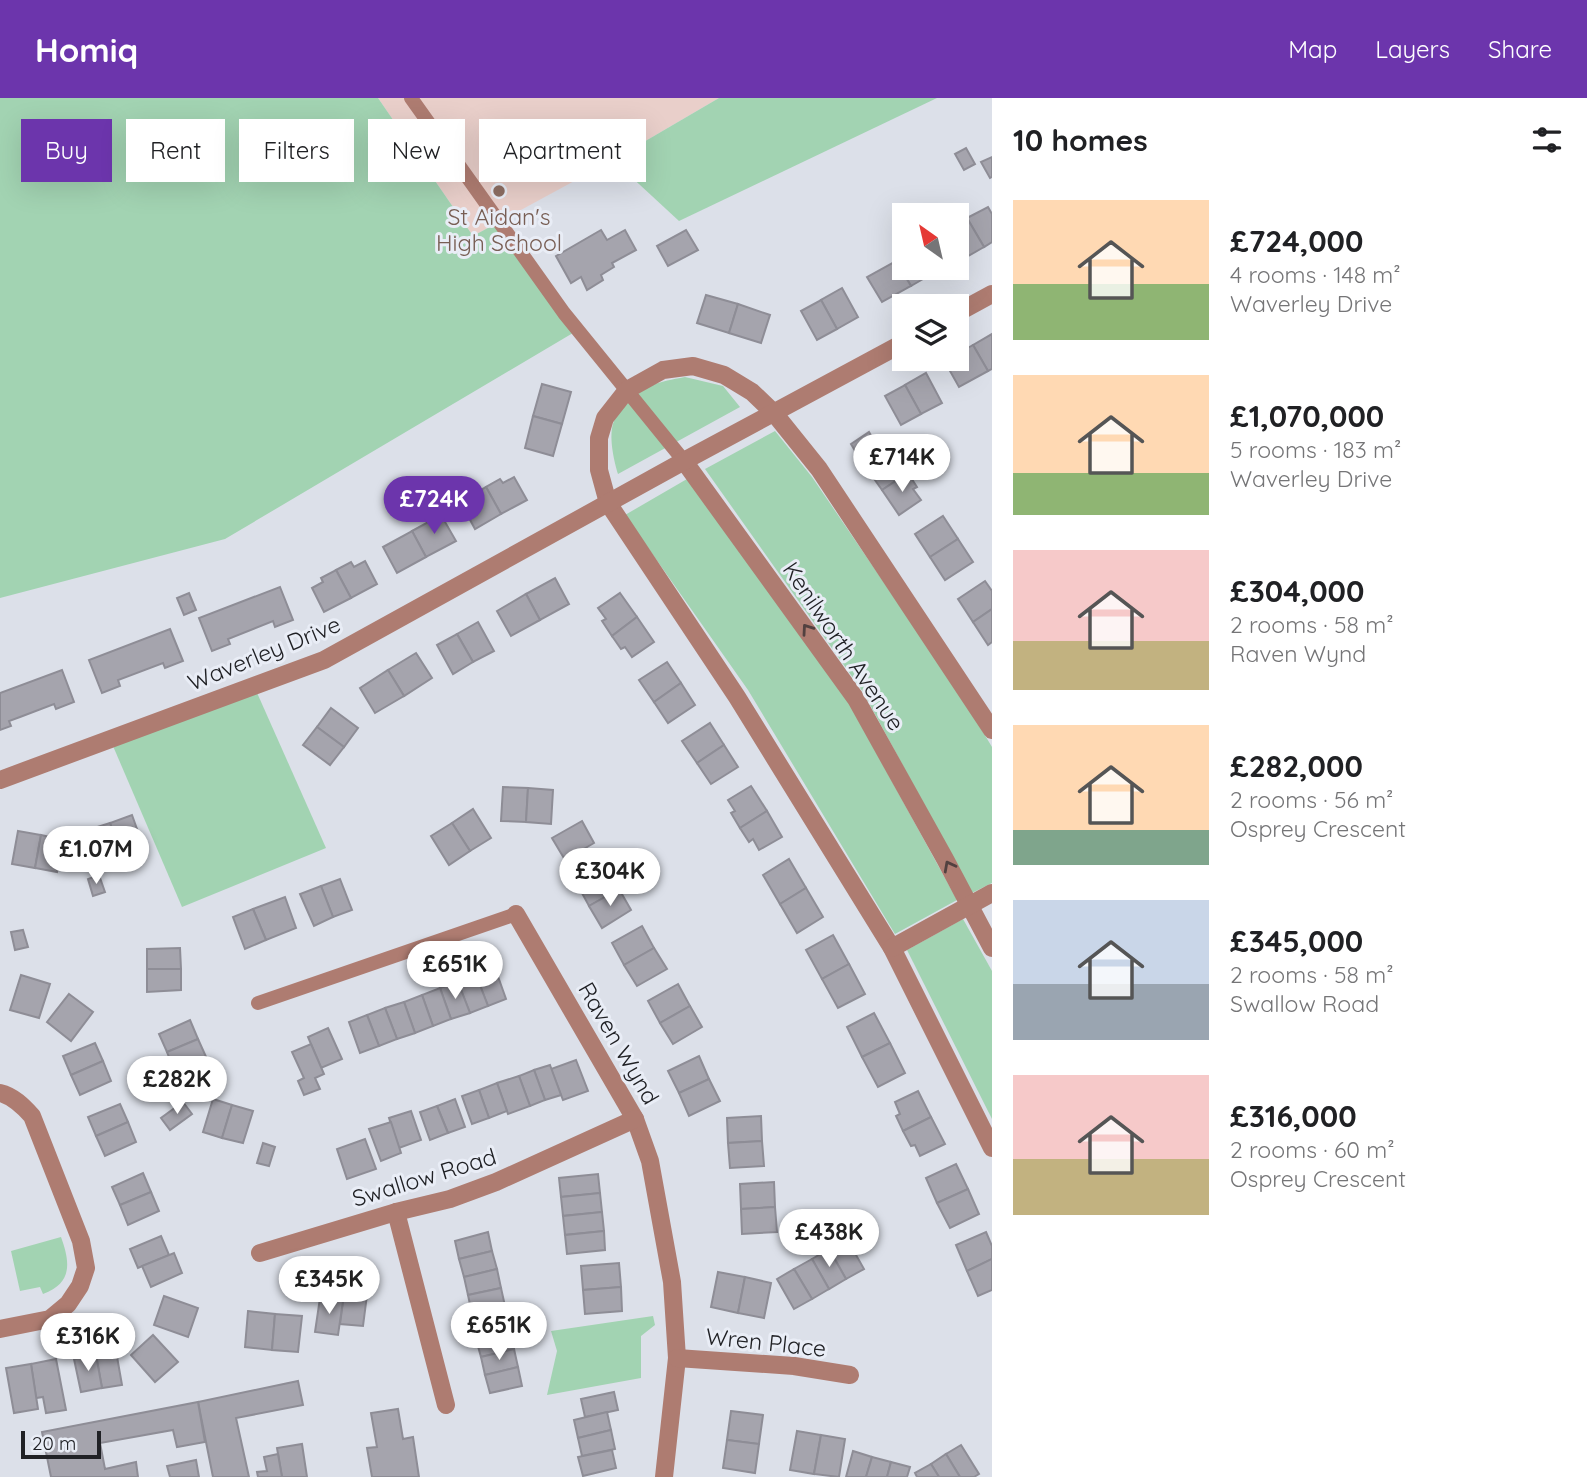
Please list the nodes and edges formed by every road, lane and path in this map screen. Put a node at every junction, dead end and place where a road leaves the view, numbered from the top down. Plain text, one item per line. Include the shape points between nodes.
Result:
1 (411, 98) edge
2 (992, 294) edge
3 (969, 306) edge
4 (892, 349) edge
5 (627, 390) junction
6 (774, 413) junction
7 (684, 461) junction
8 (608, 503) junction
9 (992, 730) edge
10 (0, 780) edge
11 (992, 893) edge
12 (969, 905) junction
13 (516, 914) joint
14 (892, 948) junction
15 (992, 948) edge
16 (258, 1003) dead end
17 (0, 1093) edge
18 (635, 1119) junction
19 (992, 1148) edge
20 (396, 1212) junction
21 (260, 1254) dead end
22 (0, 1329) edge
23 (677, 1358) junction
24 (850, 1375) dead end
25 (446, 1405) dead end
26 (664, 1477) edge

1 - 5 lane via 564,313
2 - 3 street
4 - 6 street, Waverley Drive
5 - 6 street via 663,370 693,366 724,375
5 - 7 lane
5 - 8 street via 605,418 599,438 599,470
6 - 7 street, Waverley Drive
6 - 9 street via 819,469
7 - 8 street, Waverley Drive
12 -> 7 street, Kenilworth Avenue via 856,699
8 - 10 street, Waverley Drive via 324,660
8 - 14 street via 737,698
11 - 12 street
12 - 14 street
12 - 15 street, Kenilworth Avenue
13 - 16 lane, Raven Wynd
13 - 18 street, Raven Wynd
14 - 19 street
17 - 22 street via 32,1116 81,1241 86,1268 68,1304 50,1318
18 - 20 street, Swallow Road via 496,1182
18 - 23 street, Raven Wynd via 650,1161 672,1282
20 - 21 street, Swallow Road
20 - 25 street
23 - 24 street, Wren Place
23 - 26 street, Raven Wynd

